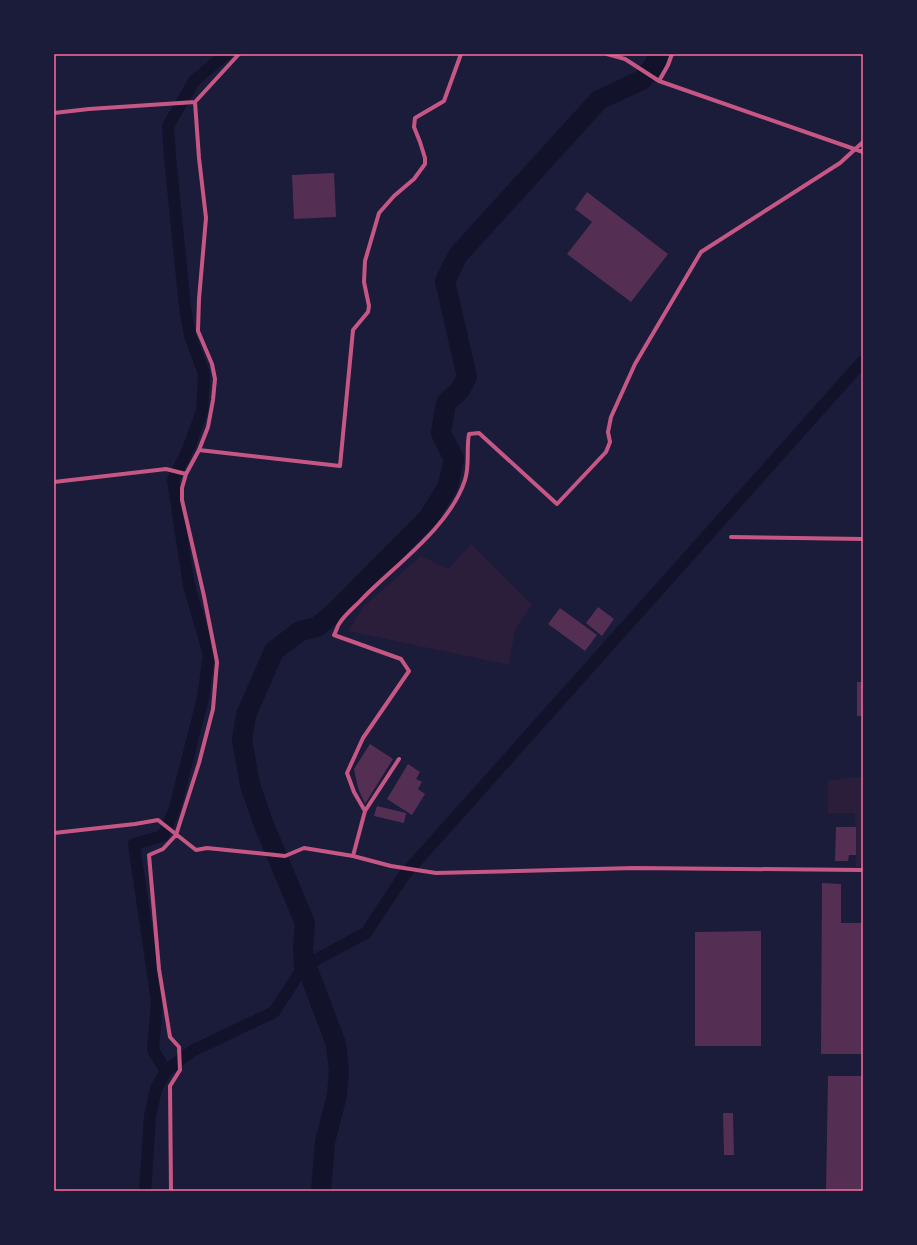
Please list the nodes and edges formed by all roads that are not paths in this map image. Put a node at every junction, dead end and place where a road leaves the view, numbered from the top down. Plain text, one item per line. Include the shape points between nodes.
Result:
1 (239, 54) edge
2 (461, 54) edge
3 (607, 54) edge
4 (672, 54) edge
5 (659, 81) junction
6 (195, 102) junction
7 (54, 113) edge
8 (863, 142) edge
9 (856, 150) junction
10 (863, 152) edge
11 (200, 450) junction
12 (186, 474) junction
13 (54, 482) edge
14 (731, 537) dead end
15 (863, 539) edge
16 (399, 759) dead end
17 (365, 811) junction
18 (54, 833) edge
19 (176, 835) junction
20 (353, 856) junction
21 (863, 870) edge
22 (171, 1191) edge

1 - 6 street
2 - 11 street via 444,101 415,118 414,127 425,158 424,164 414,179 379,213 365,261 364,282 368,312 353,330 340,466
3 - 5 street via 625,59
4 - 5 street
5 - 9 street
6 - 7 street
6 - 11 street via 206,218 198,331 212,364 215,379 208,427
8 - 9 street
9 - 10 street
9 - 17 street via 840,163 701,252 635,364 611,417 608,432 610,442 606,452 557,504 479,433 469,434 467,468 452,507 427,539 384,577 338,625 334,636 401,659 409,671 363,738 347,773
11 - 12 street
12 - 13 street via 166,469
12 - 19 street via 182,500 217,662 213,709
14 - 15 street
16 - 17 street
17 - 20 street
18 - 19 street via 158,820
19 - 20 street via 196,850 207,848 285,856 304,848
19 - 22 street via 163,849 149,855 159,969 170,1037 179,1046 180,1070 170,1086
20 - 21 street via 391,866 436,873 634,868

